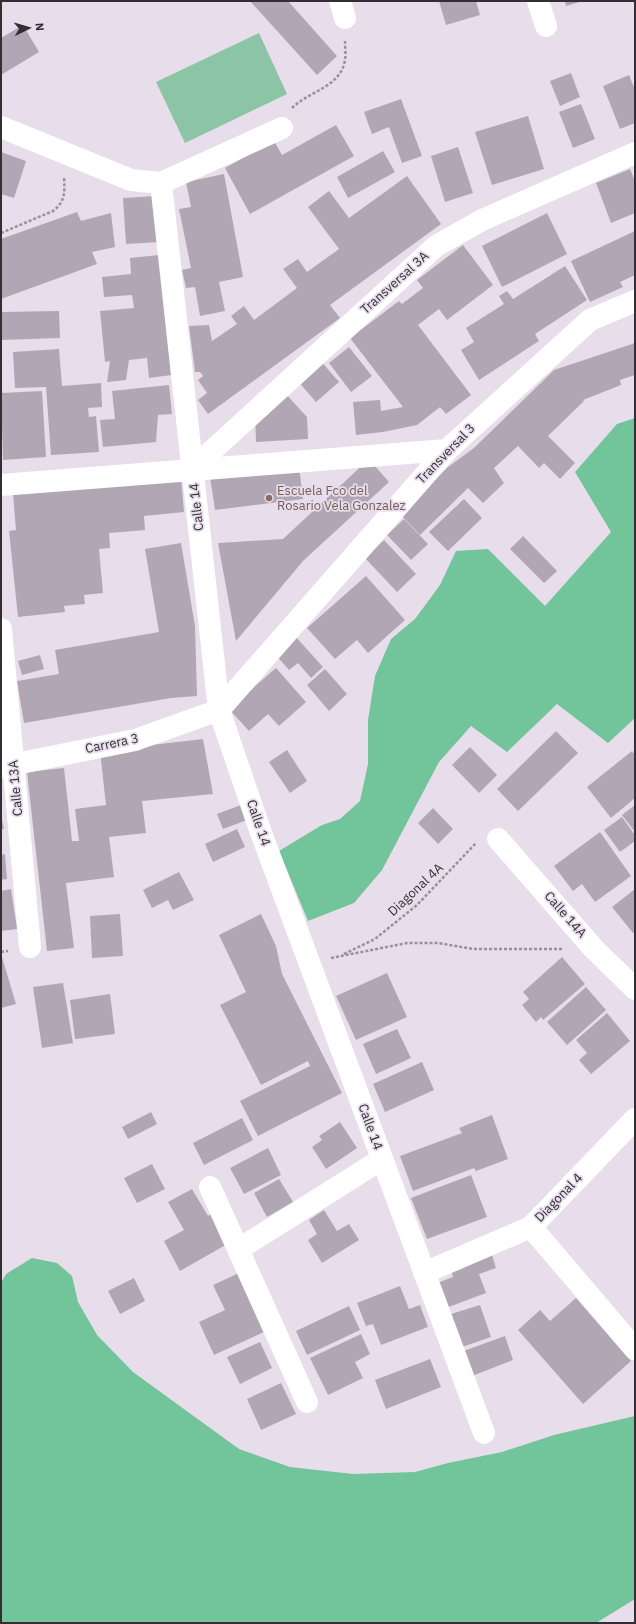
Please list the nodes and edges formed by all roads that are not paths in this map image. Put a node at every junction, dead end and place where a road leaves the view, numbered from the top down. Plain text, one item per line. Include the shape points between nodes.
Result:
1 (538, 1) edge
2 (546, 26) dead end
3 (1, 127) edge
4 (282, 128) road end
5 (635, 153) edge
6 (161, 183) junction
7 (635, 301) edge
8 (447, 450) junction
9 (192, 469) junction
10 (1, 485) edge
11 (1, 629) edge
12 (219, 710) junction
13 (7, 766) edge
14 (498, 838) road end
15 (30, 947) dead end
16 (635, 989) edge
17 (635, 1119) edge
18 (382, 1159) junction
19 (210, 1187) dead end
20 (531, 1227) junction
21 (238, 1249) junction
22 (424, 1273) junction
23 (635, 1349) edge
24 (307, 1402) dead end
25 (484, 1433) dead end

1 - 2 street
3 - 6 street via 131,180
4 - 6 street
5 - 9 street, Transversal 3A via 482,220 436,246
6 - 9 street, Calle 14
7 - 8 street, Transversal 3 via 590,320
8 - 9 street
8 - 12 street, Transversal 3
9 - 10 street
9 - 12 street, Calle 14
11 - 13 street, Calle 13A
12 - 13 street, Carrera 3 via 135,740
12 - 18 street, Calle 14 via 260,830
13 - 15 street, Calle 13A
14 - 16 street, Calle 14A via 594,949
17 - 20 street, Diagonal 4
18 - 21 street
18 - 22 street, Calle 14
19 - 21 street
20 - 22 street, Diagonal 4
20 - 23 street
21 - 24 street
22 - 25 street, Calle 14

